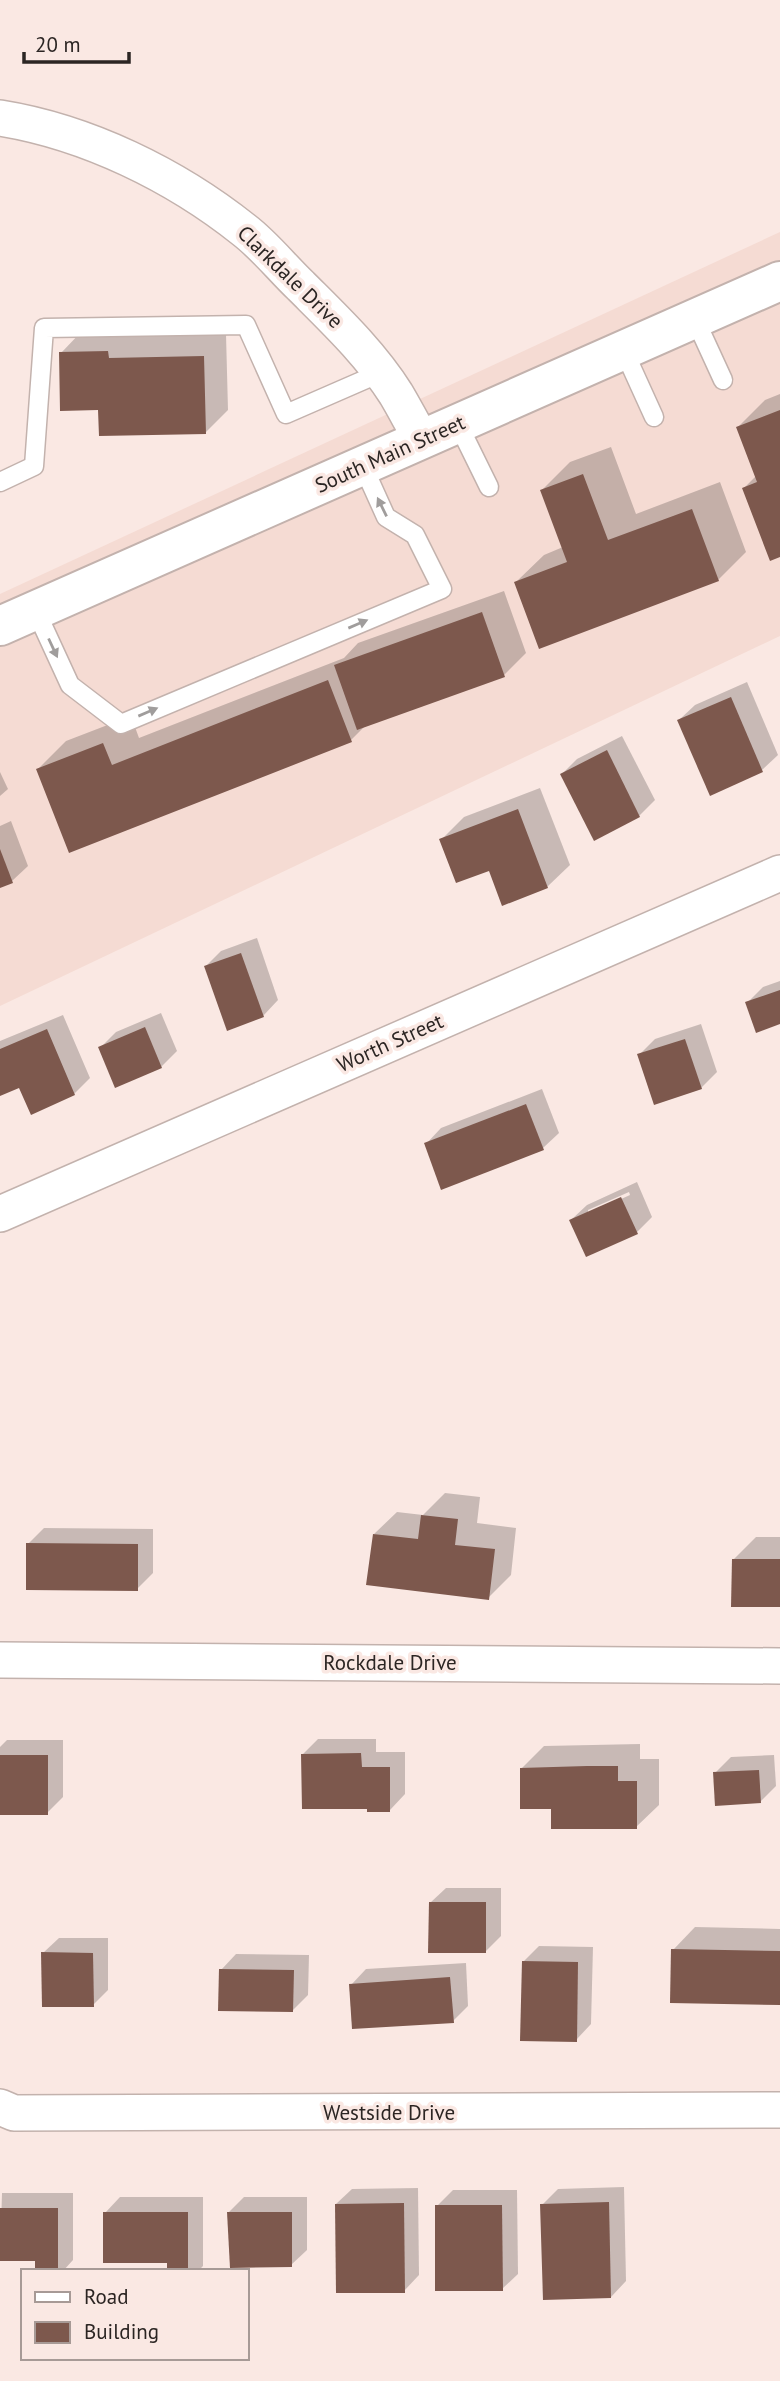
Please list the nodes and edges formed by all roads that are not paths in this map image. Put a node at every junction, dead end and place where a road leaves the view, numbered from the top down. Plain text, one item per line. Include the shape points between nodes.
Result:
1 (0, 118) edge
2 (780, 281) edge
3 (695, 319) junction
4 (624, 351) junction
5 (380, 373) junction
6 (723, 380) dead end
7 (654, 417) dead end
8 (458, 424) junction
9 (422, 440) junction
10 (363, 466) junction
11 (0, 482) edge
12 (489, 487) dead end
13 (36, 611) junction
14 (0, 626) edge
15 (780, 873) edge
16 (0, 1214) edge
17 (0, 1660) edge
18 (780, 1667) edge
19 (0, 2107) edge
20 (780, 2110) edge

1 - 5 street, Clarkdale Drive via 75,136 186,190 245,231 351,335
2 - 3 main road, South Main Street
3 - 4 main road, South Main Street
3 - 6 lane
4 - 7 lane
4 - 8 main road, South Main Street
5 - 9 street, Clarkdale Drive
5 - 11 lane via 286,414 246,325 44,328 34,466
8 - 9 main road, South Main Street
8 - 12 lane
9 - 10 main road, South Main Street
10 - 13 main road, South Main Street
13 -> 10 lane via 71,685 121,724 442,589 415,536 386,517
13 - 14 main road, South Main Street
15 - 16 street, Worth Street
17 - 18 street, Rockdale Drive
19 - 20 street, Westside Drive via 14,2113

